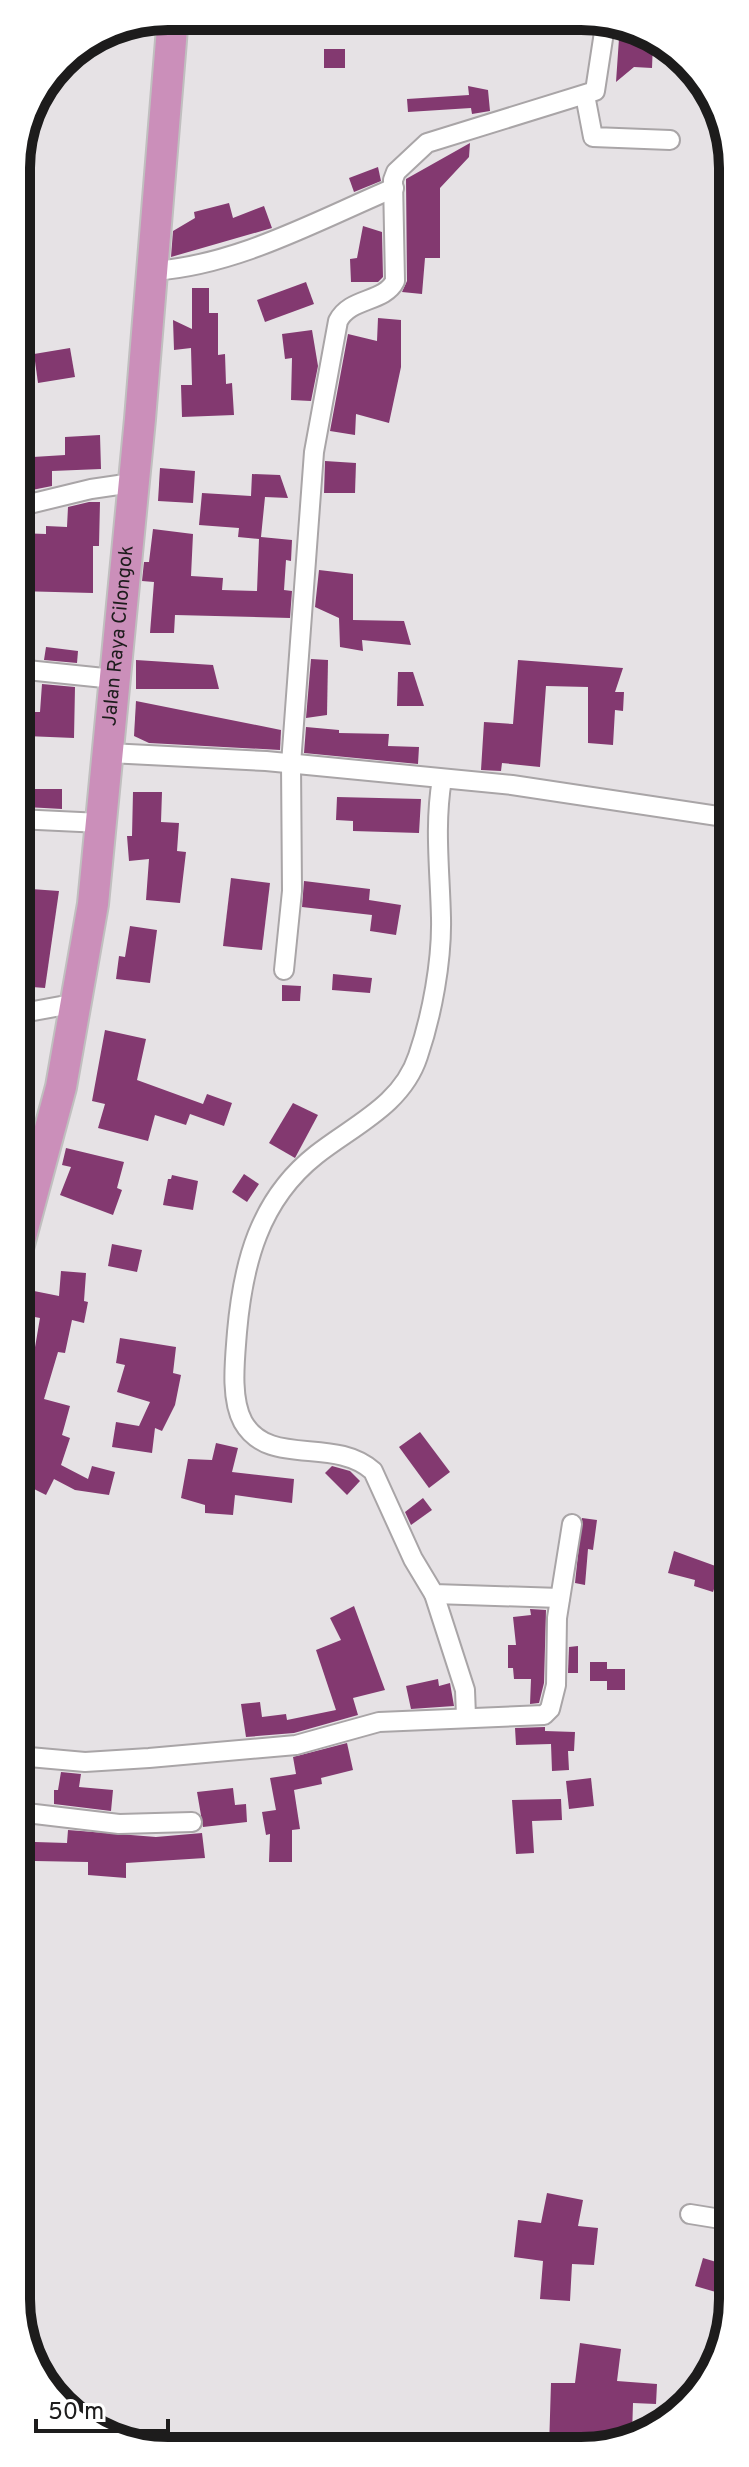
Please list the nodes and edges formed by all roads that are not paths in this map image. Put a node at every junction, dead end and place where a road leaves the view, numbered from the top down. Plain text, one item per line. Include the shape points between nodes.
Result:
1 (172, 30) edge
2 (604, 33) edge
3 (585, 95) junction
4 (670, 140) dead end
5 (394, 188) junction
6 (153, 271) junction
7 (132, 483) junction
8 (30, 504) edge
9 (30, 670) edge
10 (114, 679) junction
11 (109, 753) junction
12 (291, 764) junction
13 (442, 779) junction
14 (719, 816) edge
15 (30, 820) edge
16 (101, 823) junction
17 (284, 970) dead end
18 (77, 1003) junction
19 (30, 1012) edge
20 (30, 1203) edge
21 (572, 1524) dead end
22 (434, 1594) junction
23 (560, 1598) junction
24 (466, 1716) junction
25 (30, 1757) edge
26 (30, 1813) edge
27 (192, 1822) dead end
28 (690, 2214) dead end
29 (719, 2219) edge

1 - 6 highway, Jalan Raya Cilongok
2 - 3 street via 598,84
3 - 4 street via 593,137
3 - 5 street via 427,143 396,172
5 - 6 street via 224,259
5 - 12 street via 395,281 389,290 349,307 338,321 314,452
6 - 7 highway, Jalan Raya Cilongok
7 - 8 street
7 - 10 highway, Jalan Raya Cilongok
9 - 10 street
10 - 11 highway, Jalan Raya Cilongok
11 - 12 street
11 - 16 highway, Jalan Raya Cilongok
12 - 13 street
12 - 17 street via 292,891
13 - 14 street
13 - 22 street via 437,809 441,920 418,1057 405,1083 380,1112 314,1157 261,1220 240,1300 236,1347 236,1401 255,1439 364,1463 381,1485
15 - 16 street
16 - 18 highway, Jalan Raya Cilongok
18 - 19 street
18 - 20 highway, Jalan Raya Cilongok
21 - 23 street
22 - 23 street
22 - 24 street via 465,1690
23 - 24 street via 550,1709 539,1716
24 - 25 street via 379,1722 325,1739 260,1750 85,1762
26 - 27 street via 119,1824
28 - 29 street

